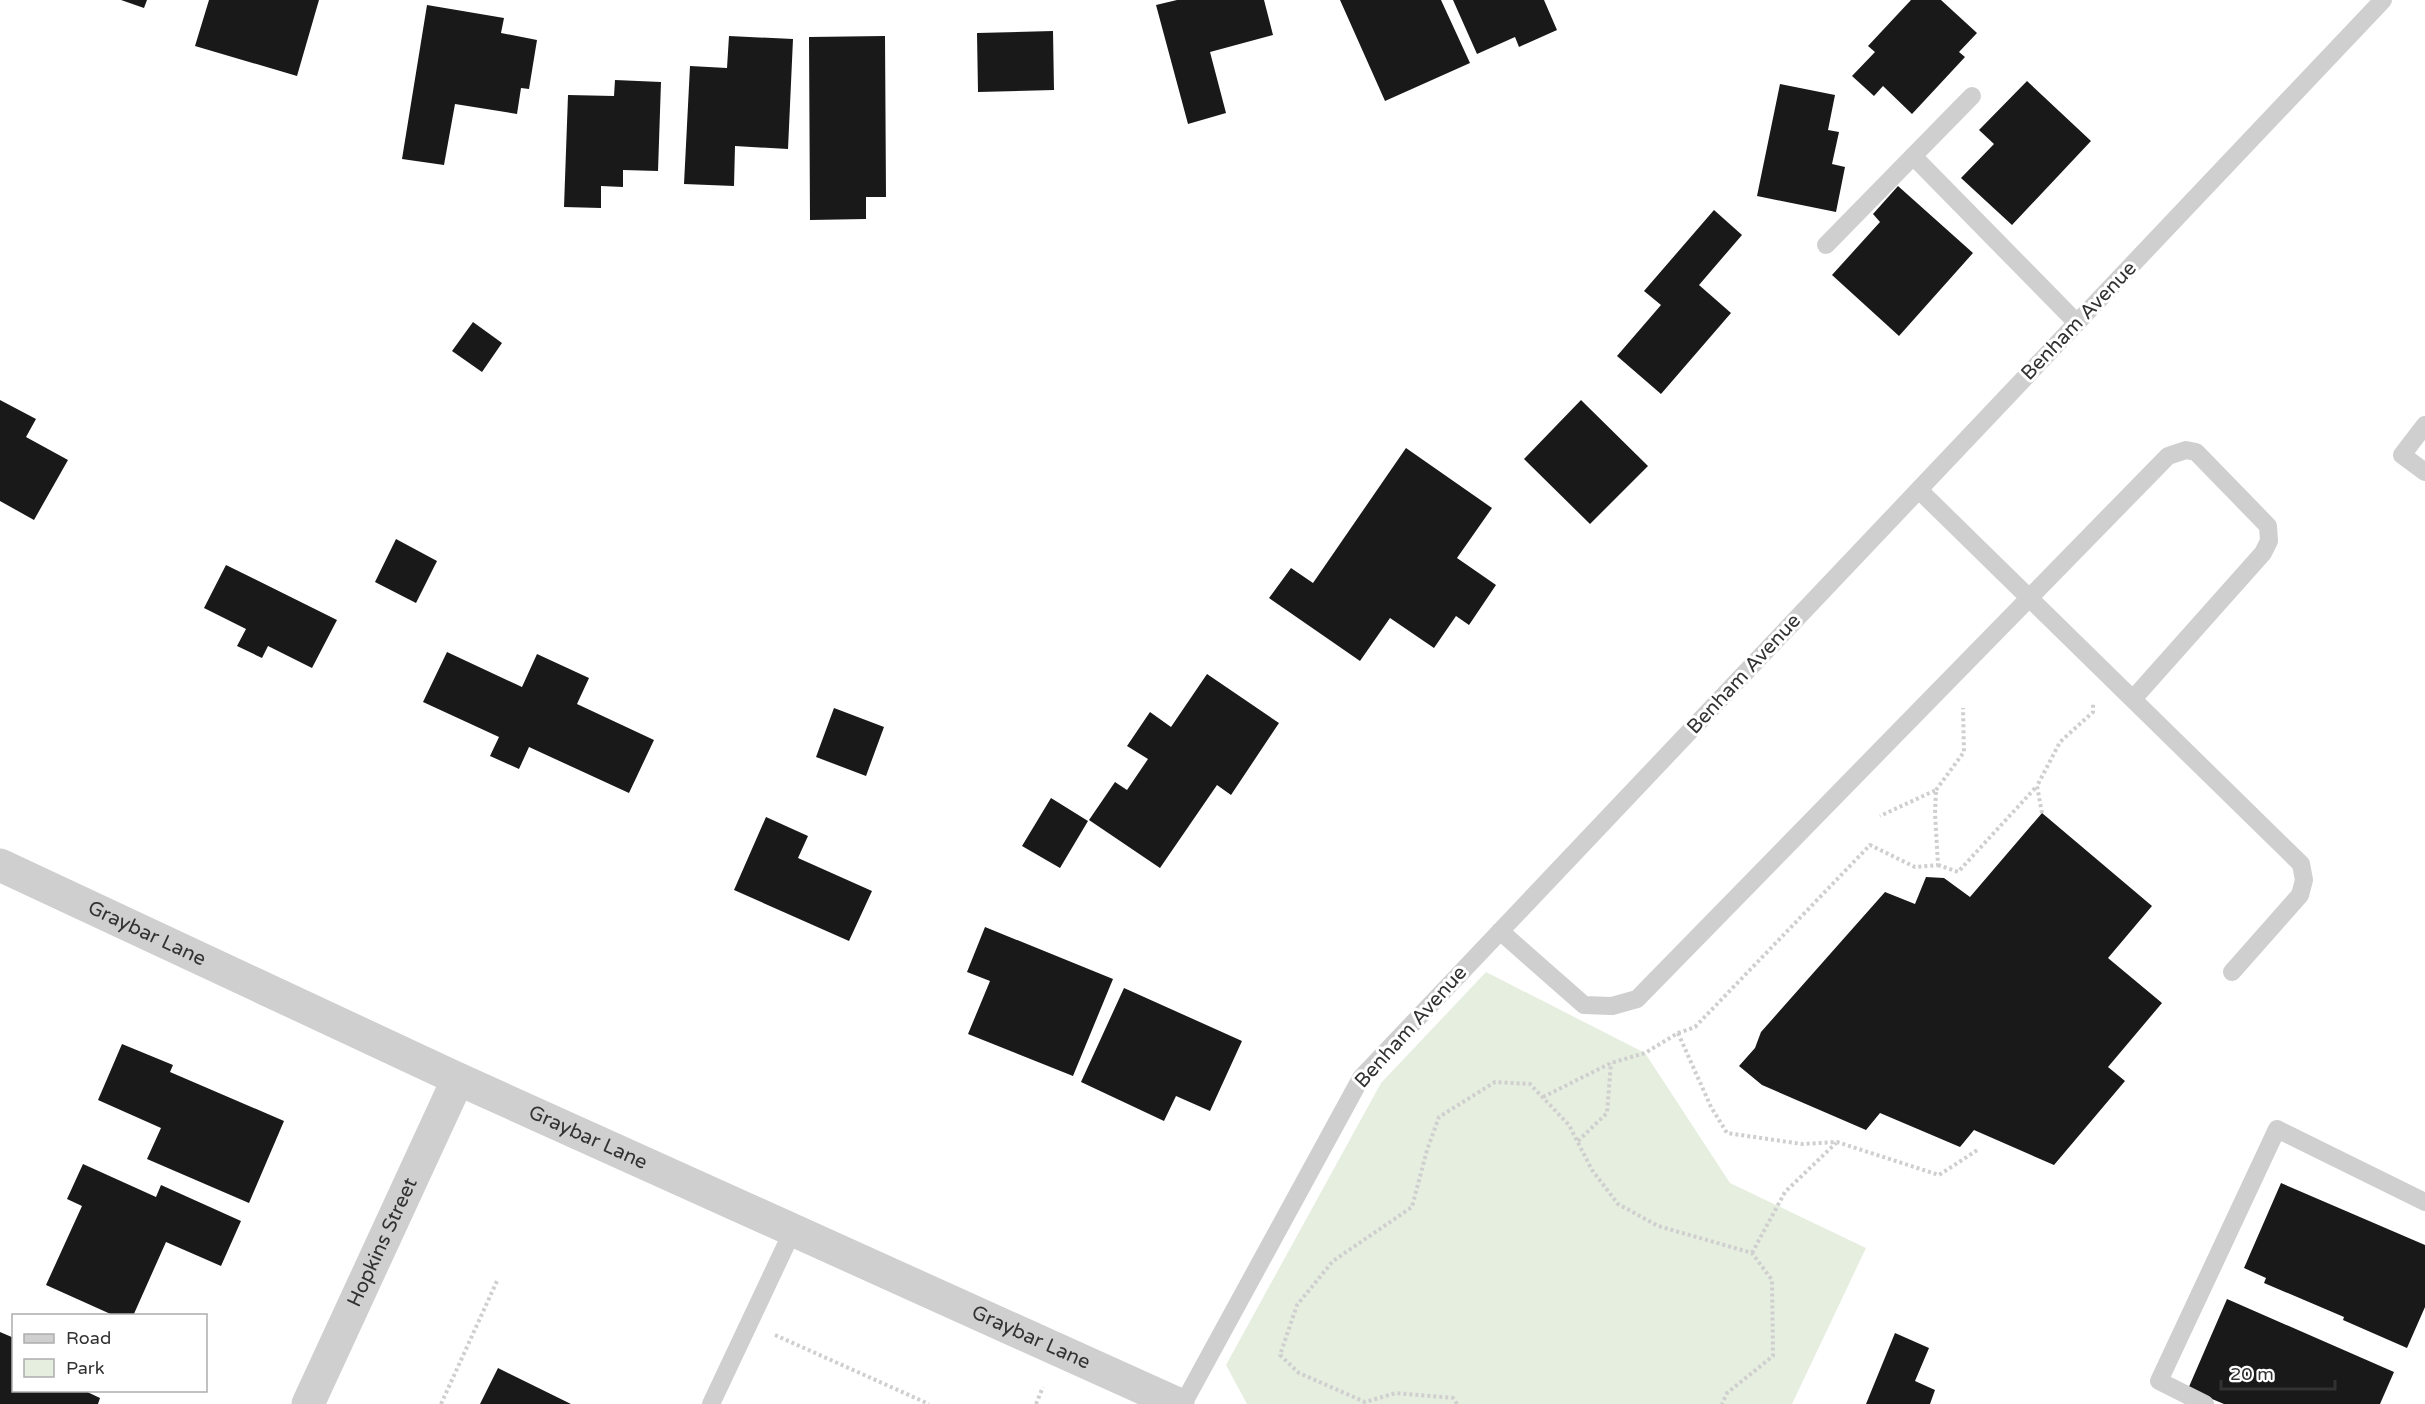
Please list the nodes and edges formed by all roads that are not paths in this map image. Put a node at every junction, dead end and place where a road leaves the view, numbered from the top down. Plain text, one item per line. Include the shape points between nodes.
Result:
1 (2384, 0) edge
2 (1972, 96) dead end
3 (1913, 156) junction
4 (1826, 245) dead end
5 (2077, 323) junction
6 (2425, 425) edge
7 (2425, 472) edge
8 (1918, 490) junction
9 (2029, 597) junction
10 (2133, 699) junction
11 (0, 865) edge
12 (1500, 932) junction
13 (2232, 972) dead end
14 (458, 1079) junction
15 (2425, 1202) edge
16 (793, 1230) junction
17 (1142, 1397) edge
18 (308, 1404) edge
19 (711, 1404) edge
20 (1178, 1404) edge
21 (1183, 1404) edge
22 (2205, 1404) edge

1 - 5 lane, Benham Avenue
2 - 3 lane
3 - 4 lane
3 - 5 lane
5 - 8 lane, Benham Avenue
6 - 7 lane via 2402,455
8 - 9 lane
8 - 12 lane, Benham Avenue
9 - 10 lane
9 - 10 lane via 2168,456 2186,450 2196,452 2268,525 2269,541 2263,553
9 - 12 lane via 1637,999 1612,1006 1584,1005
10 - 13 lane via 2301,864 2304,880 2300,895
11 - 14 street, Graybar Lane
12 - 21 lane, Benham Avenue via 1361,1077
14 - 16 street, Graybar Lane
14 - 18 street, Hopkins Street
15 - 22 lane via 2277,1129 2159,1381
16 - 17 street, Graybar Lane
16 - 19 lane
17 - 20 street, Graybar Lane

